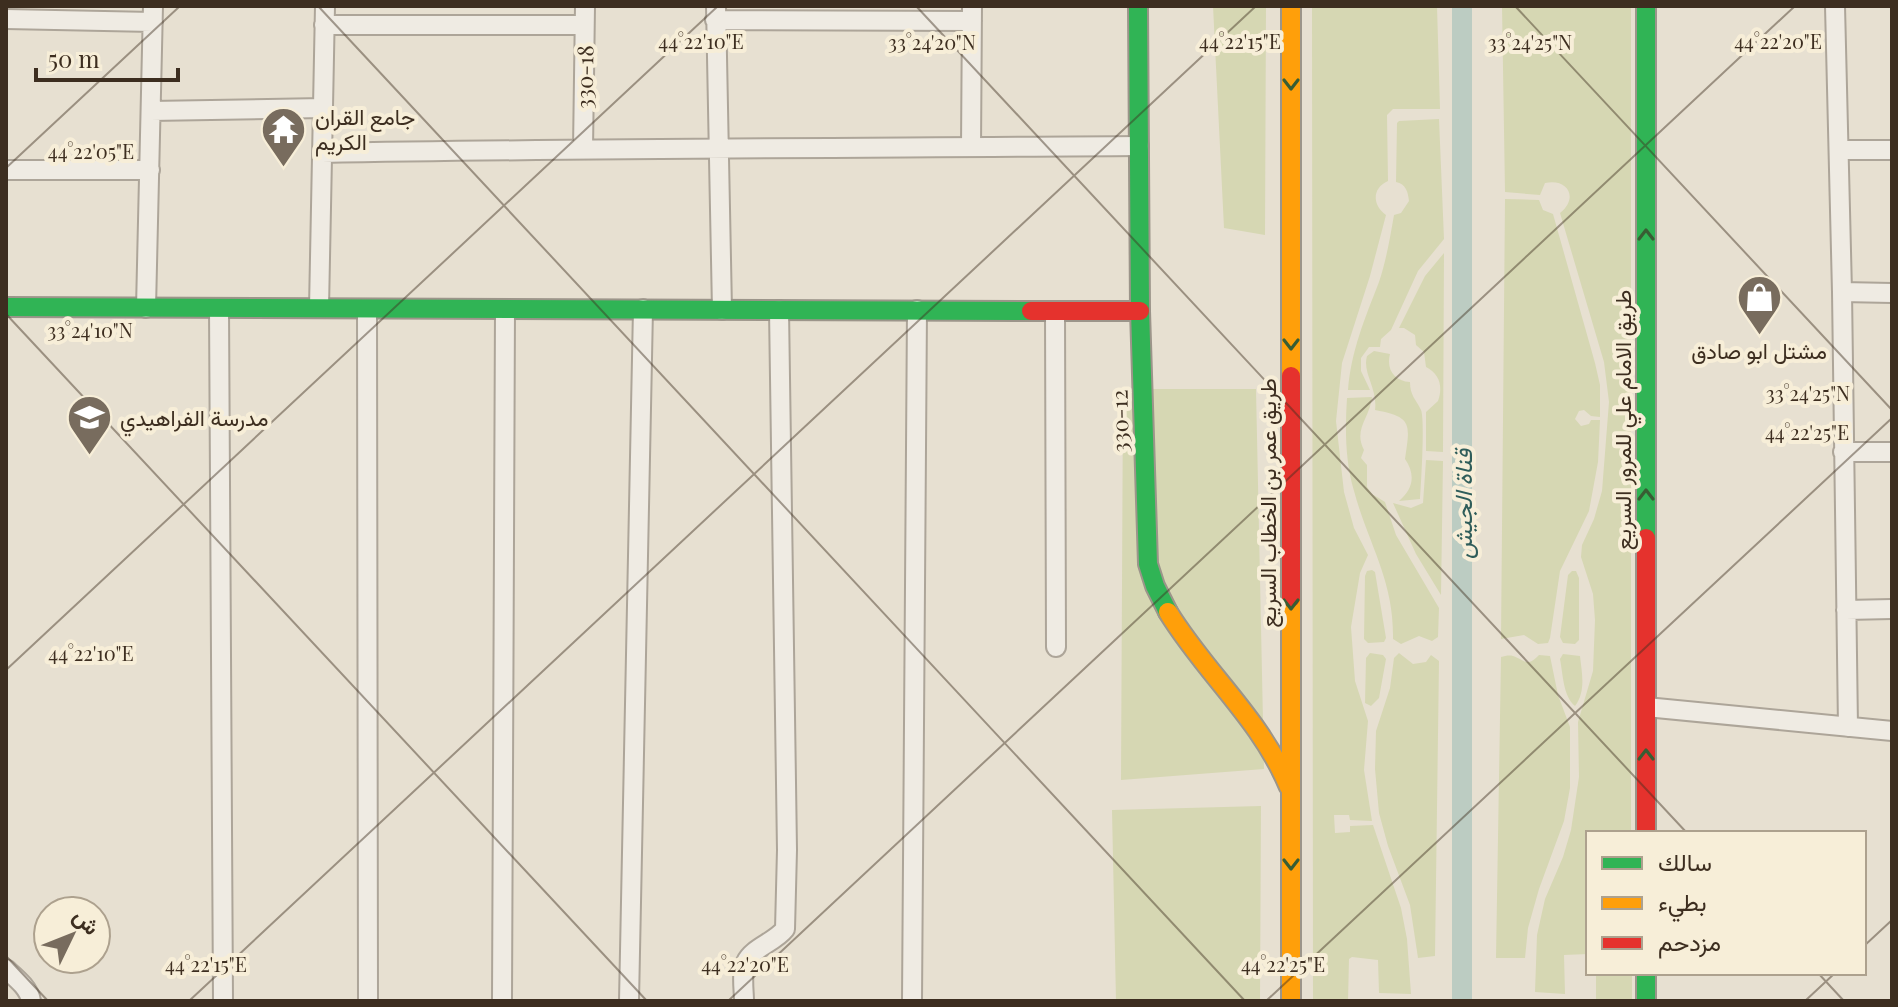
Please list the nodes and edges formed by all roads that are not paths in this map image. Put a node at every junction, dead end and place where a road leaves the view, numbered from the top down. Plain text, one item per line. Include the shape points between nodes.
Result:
1 (325, 6) edge
2 (1138, 6) edge
3 (1291, 6) edge
4 (1646, 6) edge
5 (1835, 6) edge
6 (716, 13) edge
7 (153, 14) edge
8 (972, 14) edge
9 (585, 15) edge
10 (6, 19) edge
11 (324, 25) junction
12 (323, 108) junction
13 (151, 111) junction
14 (1139, 146) junction
15 (971, 147) junction
16 (583, 149) junction
17 (718, 150) junction
18 (1839, 150) junction
19 (1892, 150) edge
20 (322, 153) junction
21 (6, 170) edge
22 (150, 170) junction
23 (1842, 292) junction
24 (1892, 293) edge
25 (6, 307) edge
26 (146, 308) junction
27 (219, 308) junction
28 (319, 308) junction
29 (367, 309) junction
30 (505, 309) junction
31 (643, 309) junction
32 (722, 310) junction
33 (779, 310) junction
34 (917, 310) junction
35 (1055, 311) junction
36 (1140, 311) junction
37 (1843, 452) junction
38 (1892, 452) edge
39 (1892, 609) edge
40 (1846, 610) junction
41 (1056, 647) dead end
42 (1646, 707) junction
43 (1848, 727) junction
44 (1892, 731) edge
45 (1291, 791) junction
46 (1646, 831) edge
47 (6, 969) edge
48 (1646, 975) edge
49 (31, 1001) edge
50 (223, 1001) edge
51 (368, 1001) edge
52 (502, 1001) edge
53 (629, 1001) edge
54 (744, 1001) edge
55 (912, 1001) edge
56 (1291, 1001) edge
57 (1646, 1001) edge

1 - 11 street
2 - 14 main road, 330-12
3 -> 45 main road, طريق عمر بن الخطاب السريع
42 -> 4 main road, طريق الامام علي للمرور السريع
5 - 18 street
6 - 8 street
6 - 17 street
7 - 10 street
7 - 13 street
8 - 15 street
9 - 11 street
9 - 16 street, 330-18
11 - 12 street
12 - 13 street
12 - 20 street
13 - 22 street
14 - 15 street
14 - 36 main road, 330-12
15 - 17 street
16 - 17 street
16 - 20 street
17 - 32 street
18 - 19 street
18 - 23 street
20 - 28 street
21 - 22 street
22 - 26 street
23 - 24 street
23 - 37 street
25 - 26 main road
26 - 27 main road
27 - 28 main road
27 - 50 street
28 - 29 main road
29 - 30 main road
29 - 51 street
30 - 31 main road
30 - 52 street
31 - 32 main road
31 - 53 street
32 - 33 main road
33 - 34 main road
33 - 54 street via 785,929 744,965
34 - 35 main road
34 - 55 street
35 - 36 main road
35 - 41 street
36 - 45 main road, 330-12 via 1150,577 1168,614 1261,733
37 - 38 street
37 - 40 street
39 - 40 street
40 - 43 street
42 - 43 street
46 -> 42 main road, طريق الامام علي للمرور السريع
43 - 44 street
45 -> 56 main road, طريق عمر بن الخطاب السريع
47 - 49 street
48 - 57 main road

